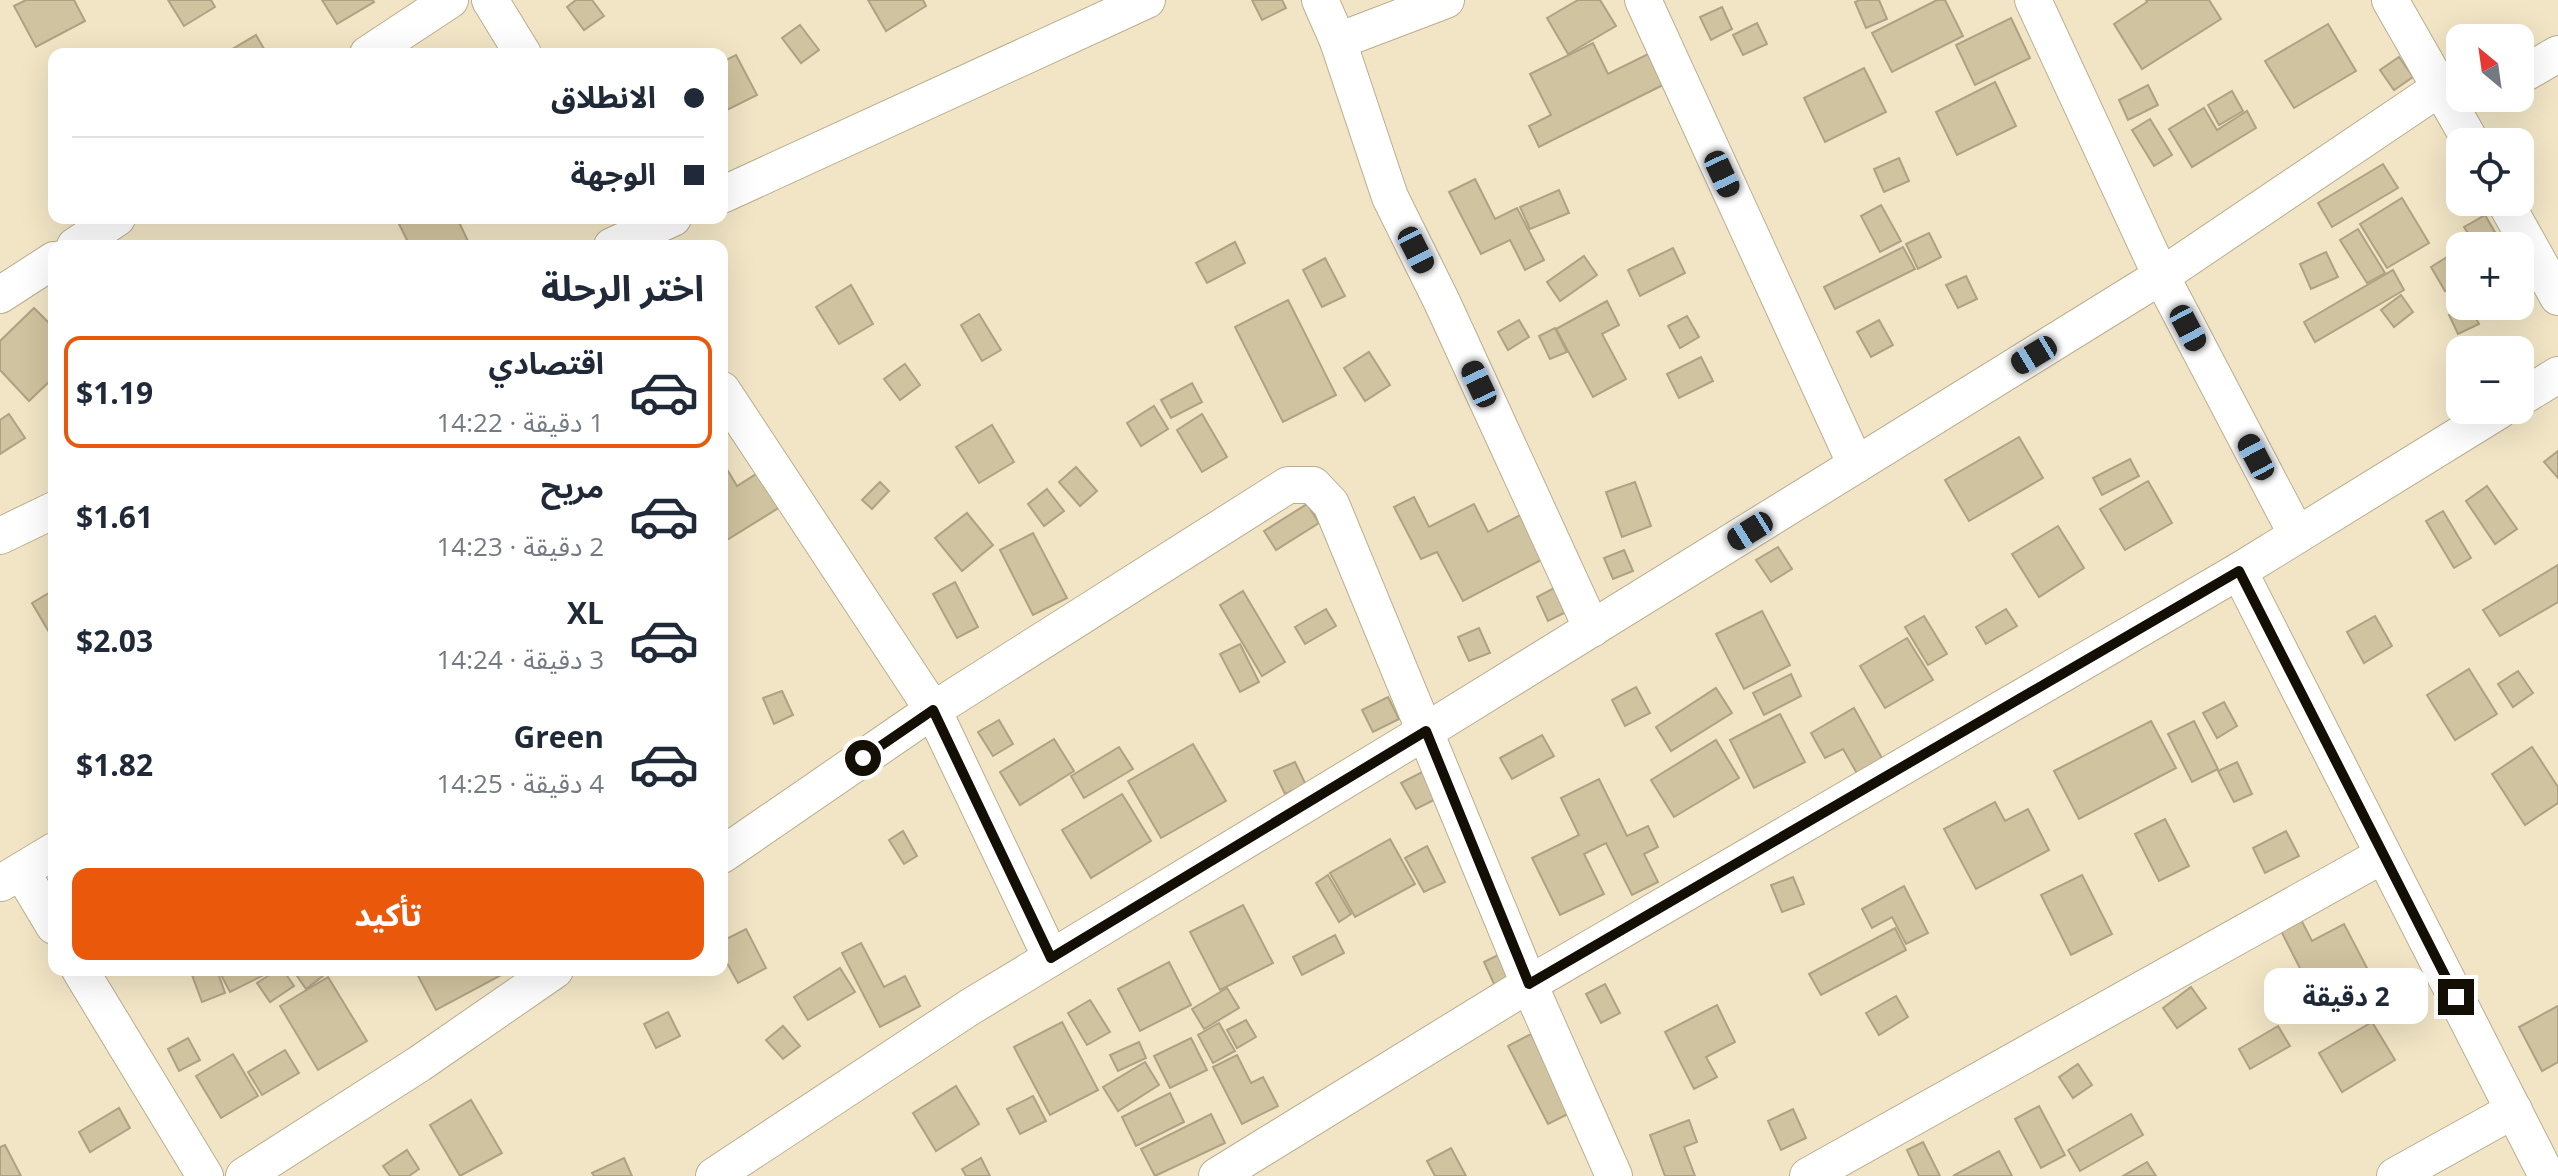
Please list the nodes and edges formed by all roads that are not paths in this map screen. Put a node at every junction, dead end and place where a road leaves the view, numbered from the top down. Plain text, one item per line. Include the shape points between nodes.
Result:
1 (450, 0) edge
2 (490, 0) edge
3 (1147, 0) edge
4 (1320, 0) edge
5 (1446, 0) edge
6 (1643, 0) edge
7 (2033, 0) edge
8 (2390, 0) edge
9 (1338, 41) junction
10 (377, 48) edge
11 (519, 48) edge
12 (2558, 54) edge
13 (2534, 68) edge
14 (2446, 86) edge
15 (2458, 112) edge
16 (728, 192) edge
17 (2513, 216) edge
18 (108, 224) edge
19 (658, 224) edge
20 (624, 237) edge
21 (84, 240) edge
22 (48, 264) edge
23 (2161, 276) junction
24 (0, 295) edge
25 (2558, 297) edge
26 (2558, 375) edge
27 (2534, 390) edge
28 (728, 407) edge
29 (2477, 424) edge
30 (1856, 465) junction
31 (48, 513) edge
32 (2297, 535) junction
33 (0, 536) edge
34 (2239, 571) junction
35 (1592, 629) junction
36 (933, 710) junction
37 (1426, 731) junction
38 (728, 851) edge
39 (48, 855) edge
40 (2383, 855) junction
41 (10, 877) edge
42 (48, 919) edge
43 (1051, 958) junction
44 (84, 976) edge
45 (546, 976) edge
46 (1529, 984) junction
47 (2514, 1110) junction
48 (205, 1176) edge
49 (244, 1176) edge
50 (714, 1176) edge
51 (1217, 1176) edge
52 (1614, 1176) edge
53 (1808, 1176) edge
54 (2395, 1176) edge
55 (2547, 1176) edge

1 - 10 street
2 - 11 street
3 - 16 street
4 - 9 street
5 - 9 street
6 - 30 street
7 - 23 street
8 - 14 street
9 - 35 street via 1390,197
12 - 13 street
15 - 23 street
17 - 25 street
18 - 21 street
19 - 20 street
22 - 24 street
23 - 30 street
23 - 32 street
26 - 27 street
28 - 36 street
29 - 32 street
30 - 35 street
31 - 33 street
32 - 34 street
34 - 40 street
34 - 46 street
35 - 37 street
36 - 37 street via 1288,485 1313,485 1331,504
36 - 38 street
36 - 43 street
37 - 43 street
37 - 46 street
39 - 41 street
40 - 47 street
40 - 53 street
41 - 42 street
43 - 50 street
44 - 48 street
45 - 49 street
46 - 51 street
46 - 52 street
47 - 54 street
47 - 55 street

